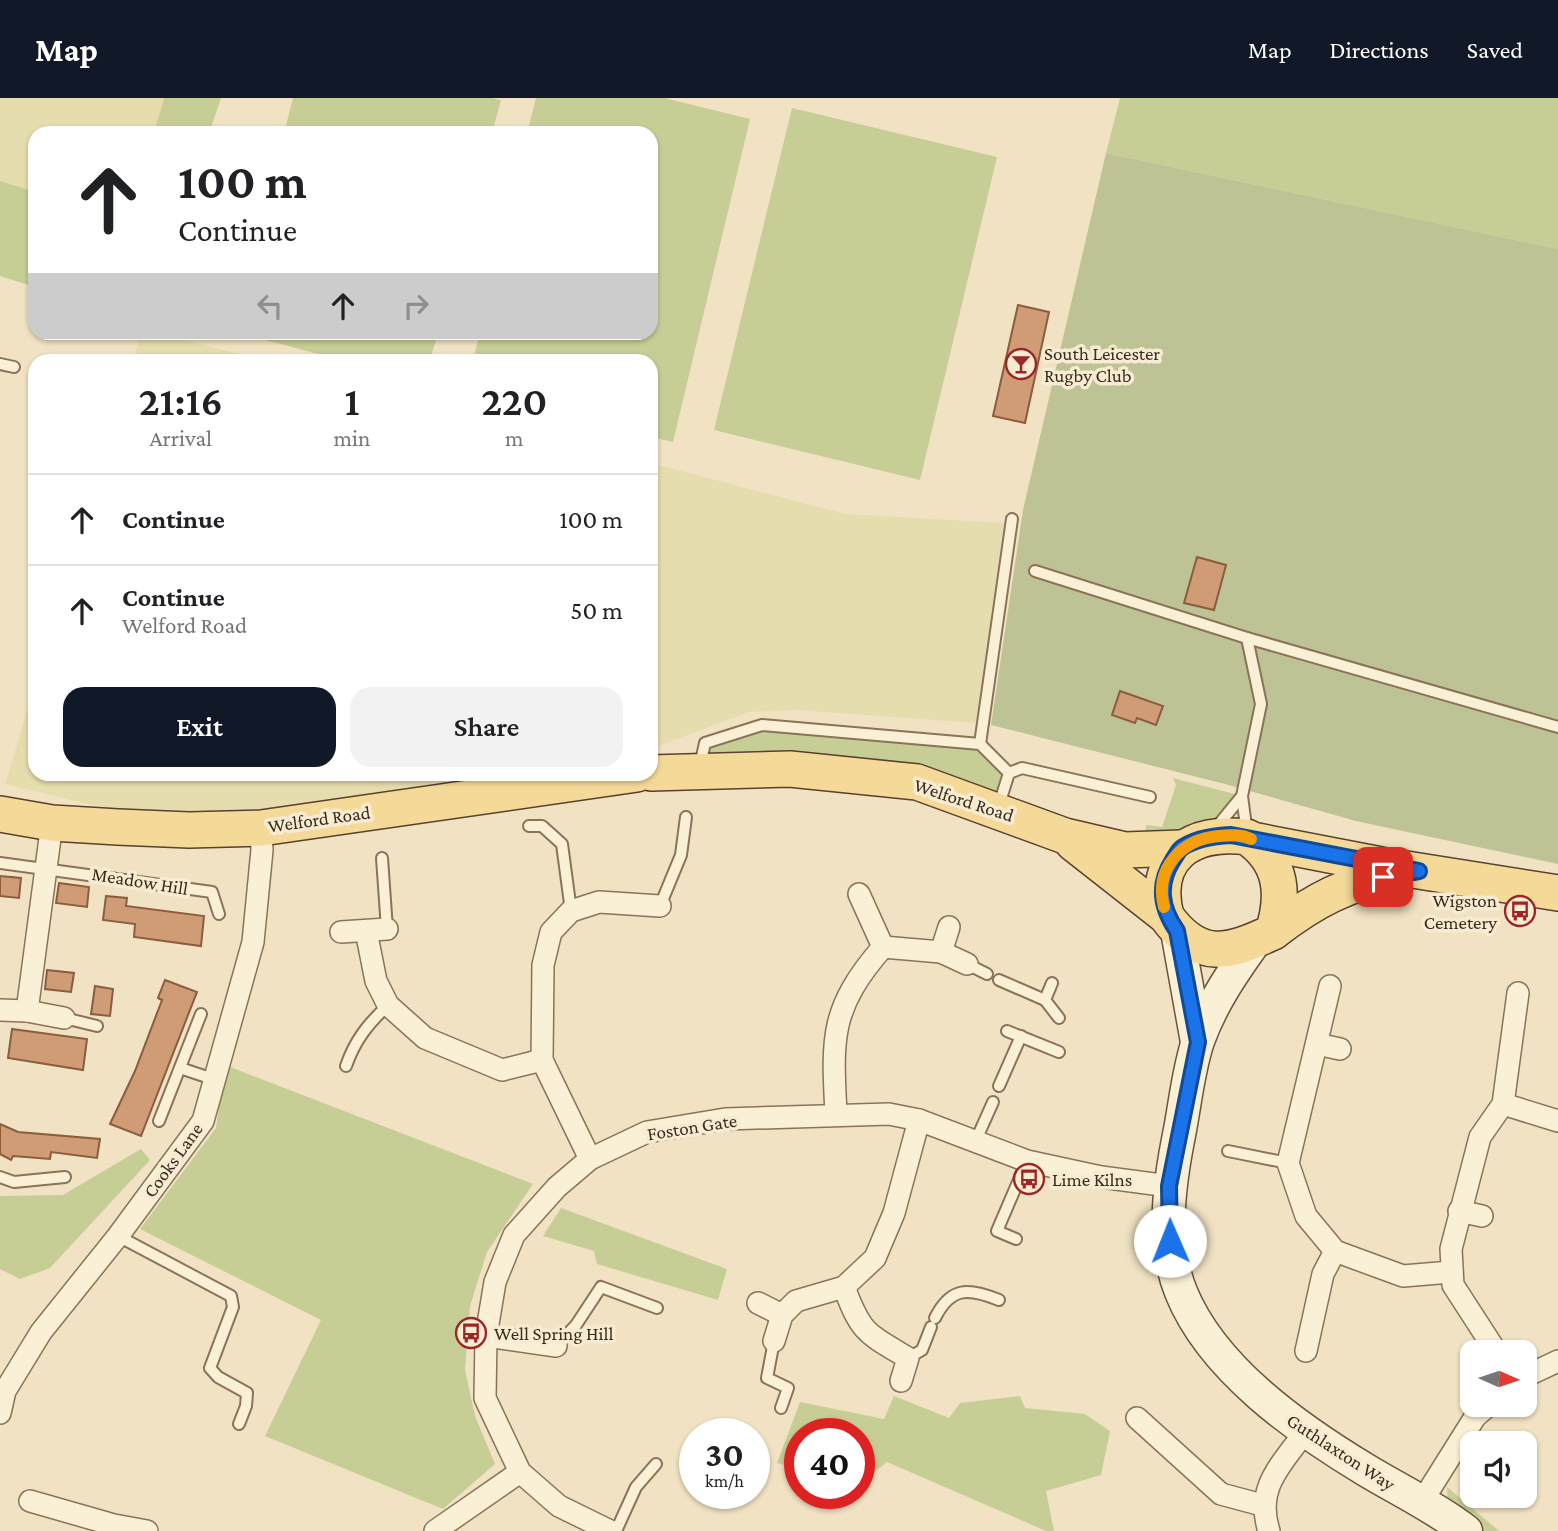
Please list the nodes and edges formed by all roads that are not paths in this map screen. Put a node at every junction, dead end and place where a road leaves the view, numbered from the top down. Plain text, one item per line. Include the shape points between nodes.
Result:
1 (0, 364) edge
2 (14, 367) dead end
3 (1012, 519) dead end
4 (1035, 571) dead end
5 (1247, 638) junction
6 (1558, 727) edge
7 (980, 744) junction
8 (698, 771) junction
9 (658, 773) edge
10 (1009, 773) junction
11 (588, 781) edge
12 (1242, 796) junction
13 (1150, 797) dead end
14 (998, 810) junction
15 (0, 814) edge
16 (686, 817) dead end
17 (52, 823) junction
18 (529, 826) dead end
19 (261, 828) junction
20 (1065, 836) junction
21 (1249, 838) junction
22 (1194, 842) junction
23 (382, 858) dead end
24 (0, 863) edge
25 (45, 869) junction
26 (1419, 871) junction
27 (1558, 893) edge
28 (859, 894) dead end
29 (660, 906) joint
30 (571, 911) junction
31 (219, 914) dead end
32 (1172, 924) junction
33 (949, 927) dead end
34 (376, 930) junction
35 (341, 932) dead end
36 (1264, 936) junction
37 (883, 947) junction
38 (941, 952) junction
39 (967, 964) joint
40 (987, 974) dead end
41 (999, 980) dead end
42 (1052, 983) dead end
43 (1330, 986) dead end
44 (1518, 993) dead end
45 (1045, 1000) junction
46 (388, 1005) junction
47 (0, 1010) edge
48 (27, 1011) junction
49 (201, 1014) dead end
50 (64, 1018) joint
51 (1059, 1018) dead end
52 (97, 1026) dead end
53 (1007, 1031) dead end
54 (1021, 1036) junction
55 (1198, 1042) junction
56 (1317, 1044) junction
57 (1340, 1049) dead end
58 (1059, 1052) dead end
59 (542, 1060) junction
60 (346, 1066) dead end
61 (180, 1068) junction
62 (216, 1080) junction
63 (999, 1086) dead end
64 (993, 1102) dead end
65 (1503, 1104) junction
66 (836, 1114) junction
67 (919, 1120) junction
68 (159, 1121) dead end
69 (1558, 1121) edge
70 (976, 1140) junction
71 (1228, 1151) dead end
72 (590, 1159) junction
73 (1027, 1161) junction
74 (1288, 1163) junction
75 (0, 1177) edge
76 (65, 1177) dead end
77 (1169, 1186) junction
78 (1459, 1211) junction
79 (1482, 1216) dead end
80 (118, 1236) junction
81 (1016, 1239) dead end
82 (1335, 1251) junction
83 (1451, 1272) junction
84 (844, 1287) junction
85 (999, 1300) dead end
86 (758, 1303) dead end
87 (657, 1308) dead end
88 (782, 1315) junction
89 (486, 1336) junction
90 (1489, 1340) edge
91 (774, 1341) joint
92 (556, 1346) joint
93 (1306, 1350) dead end
94 (908, 1357) junction
95 (1558, 1361) edge
96 (1537, 1371) edge
97 (901, 1381) dead end
98 (780, 1408) dead end
99 (0, 1413) edge
100 (1137, 1418) dead end
101 (1474, 1418) edge
102 (239, 1424) dead end
103 (1305, 1432) junction
104 (656, 1464) dead end
105 (520, 1472) junction
106 (30, 1502) dead end
107 (1422, 1503) junction
108 (1262, 1505) junction
109 (114, 1528) edge
110 (605, 1530) edge
111 (147, 1531) edge
112 (435, 1531) edge
113 (1269, 1531) edge
114 (1466, 1531) edge

1 - 2 lane
3 - 7 lane
4 - 5 lane
5 - 6 lane
5 - 12 lane via 1261,704
7 - 8 lane via 762,725 705,743
7 - 10 lane
8 - 9 main road, Welford Road
8 - 14 main road, Welford Road via 790,769 917,782
10 - 13 lane via 1022,768
10 - 14 lane
11 - 19 main road, Welford Road
12 - 21 lane
12 - 22 lane
14 - 20 main road, Welford Road
15 - 17 main road, Welford Road
16 - 29 lane via 681,855
17 - 19 main road, Welford Road via 189,830
17 - 25 street
18 - 30 lane via 542,826 562,844
19 - 62 street, Cooks Lane via 253,942
20 - 22 main road, Welford Road via 1125,850
20 - 32 main road, Welford Road
21 - 22 main road
21 - 26 main road
21 - 36 main road via 1273,860 1278,873 1280,902
22 - 32 main road via 1165,874 1162,898
23 - 34 lane
24 - 25 lane
25 - 31 lane, Meadow Hill via 212,892
25 - 48 street
26 - 27 main road
26 - 36 main road via 1364,880 1308,905
28 - 37 street
29 - 30 street via 599,902
30 - 59 street via 551,932 542,965
32 - 36 main road via 1197,946 1232,950
32 - 55 street, Guthlaxton Way
33 - 38 street
34 - 35 street
34 - 46 street via 376,981
36 - 55 street, Guthlaxton Way via 1221,990
37 - 38 street
37 - 66 street via 861,972 840,1010 832,1048
38 - 39 street
39 - 40 lane
41 - 45 lane
42 - 45 lane
43 - 56 street
44 - 65 street
45 - 51 lane
46 - 59 street via 425,1038 502,1070
46 - 60 lane via 353,1045
47 - 48 street
48 - 50 street
49 - 61 lane, Cooks Lane
50 - 52 lane
53 - 54 lane
54 - 58 lane
54 - 63 lane
55 - 77 street, Guthlaxton Way
56 - 57 street
56 - 74 street
59 - 72 street
61 - 62 lane
61 - 68 lane, Cooks Lane
62 - 80 street, Cooks Lane via 203,1121
64 - 70 lane
65 - 69 street
65 - 78 street via 1480,1137
66 - 67 street, Foston Gate via 889,1114
66 - 72 street, Foston Gate via 725,1119 647,1132
67 - 70 street, Foston Gate
67 - 84 street via 894,1213 875,1258
70 - 73 street, Foston Gate
71 - 74 lane
72 - 89 street, Foston Gate via 556,1188 514,1235 495,1282
73 - 77 street, Foston Gate
73 - 81 lane via 997,1231
74 - 82 street via 1306,1216
75 - 76 lane via 14,1182
77 - 103 street, Guthlaxton Way via 1170,1241 1180,1292 1234,1369
78 - 79 street
78 - 83 street
80 - 99 street, Cooks Lane via 41,1332 5,1391
80 - 102 lane via 231,1296 233,1307 210,1368 247,1393
82 - 83 street via 1403,1276
82 - 93 street via 1322,1274
83 - 90 street via 1453,1285
84 - 88 street via 796,1301
84 - 94 street via 857,1323
85 - 94 lane via 973,1290 942,1304 922,1350
86 - 88 street
87 - 92 lane via 601,1287
88 - 91 street
89 - 92 street
89 - 105 street, Foston Gate via 485,1398
91 - 98 lane via 767,1378 788,1388
94 - 97 street
95 - 96 street
100 - 108 street via 1220,1494
101 - 107 street
103 - 107 street, Guthlaxton Way
103 - 108 street via 1273,1475
104 - 110 lane
105 - 110 street, Foston Gate via 559,1506
105 - 112 street
106 - 109 street
107 - 114 street, Guthlaxton Way
108 - 113 street
109 - 111 street

